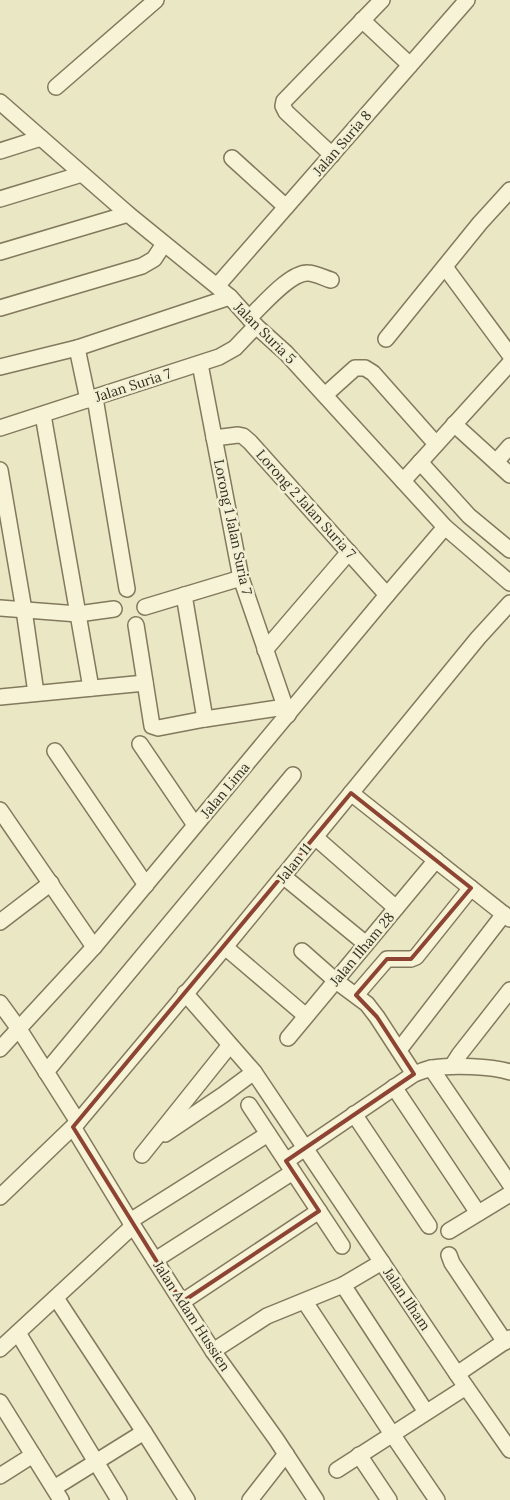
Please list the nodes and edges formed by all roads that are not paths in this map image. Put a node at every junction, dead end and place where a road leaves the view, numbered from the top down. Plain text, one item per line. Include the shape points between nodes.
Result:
1 (156, 0) edge
2 (382, 0) edge
3 (467, 0) edge
4 (362, 20) junction
5 (410, 65) junction
6 (56, 87) dead end
7 (2, 106) edge
8 (42, 138) junction
9 (0, 151) edge
10 (332, 155) junction
11 (232, 158) dead end
12 (82, 174) junction
13 (510, 190) edge
14 (0, 199) edge
15 (286, 207) junction
16 (128, 214) junction
17 (164, 244) junction
18 (0, 252) edge
19 (445, 267) junction
20 (331, 280) dead end
21 (217, 286) junction
22 (230, 297) junction
23 (0, 308) edge
24 (253, 322) junction
25 (386, 339) dead end
26 (77, 348) junction
27 (510, 355) edge
28 (510, 363) edge
29 (200, 364) junction
30 (0, 367) edge
31 (325, 395) junction
32 (91, 399) junction
33 (43, 415) junction
34 (454, 424) junction
35 (0, 428) edge
36 (214, 438) junction
37 (436, 444) junction
38 (510, 446) edge
39 (420, 462) junction
40 (496, 462) junction
41 (0, 470) edge
42 (510, 475) edge
43 (403, 480) junction
44 (4, 513) edge
45 (445, 527) junction
46 (510, 550) edge
47 (349, 552) junction
48 (241, 578) junction
49 (510, 584) edge
50 (126, 588) dead end
51 (184, 595) junction
52 (387, 595) junction
53 (510, 603) edge
54 (145, 607) dead end
55 (0, 608) edge
56 (114, 609) dead end
57 (24, 610) junction
58 (78, 614) junction
59 (136, 626) dead end
60 (265, 650) junction
61 (145, 684) junction
62 (91, 688) junction
63 (36, 693) junction
64 (0, 697) edge
65 (286, 711) junction
66 (205, 719) junction
67 (140, 744) dead end
68 (55, 751) dead end
69 (293, 775) dead end
70 (351, 793) junction
71 (2, 815) edge
72 (195, 825) junction
73 (315, 837) junction
74 (436, 860) junction
75 (283, 876) junction
76 (51, 883) junction
77 (146, 885) junction
78 (471, 888) junction
79 (396, 908) junction
80 (507, 917) edge
81 (0, 922) edge
82 (366, 944) junction
83 (94, 946) junction
84 (225, 947) junction
85 (302, 951) dead end
86 (336, 981) junction
87 (510, 990) edge
88 (186, 993) junction
89 (356, 996) junction
90 (0, 1003) edge
91 (306, 1016) junction
92 (19, 1029) junction
93 (288, 1038) dead end
94 (230, 1045) junction
95 (0, 1049) edge
96 (399, 1050) junction
97 (510, 1058) edge
98 (452, 1066) junction
99 (431, 1068) junction
100 (505, 1071) edge
101 (46, 1072) junction
102 (254, 1072) junction
103 (414, 1074) junction
104 (394, 1088) junction
105 (249, 1105) dead end
106 (354, 1114) junction
107 (76, 1125) junction
108 (268, 1134) junction
109 (154, 1142) junction
110 (306, 1147) junction
111 (142, 1155) dead end
112 (290, 1167) junction
113 (510, 1184) edge
114 (510, 1194) edge
115 (0, 1197) edge
116 (319, 1211) junction
117 (478, 1213) junction
118 (131, 1224) junction
119 (429, 1226) dead end
120 (449, 1231) dead end
121 (342, 1246) dead end
122 (449, 1255) dead end
123 (155, 1260) junction
124 (382, 1262) junction
125 (343, 1286) junction
126 (56, 1298) junction
127 (182, 1302) junction
128 (305, 1302) junction
129 (18, 1332) junction
130 (507, 1340) edge
131 (0, 1349) edge
132 (213, 1351) junction
133 (462, 1380) junction
134 (0, 1402) edge
135 (426, 1412) junction
136 (144, 1432) junction
137 (392, 1434) junction
138 (510, 1450) edge
139 (286, 1454) junction
140 (33, 1455) junction
141 (359, 1456) junction
142 (95, 1462) junction
143 (337, 1470) dead end
144 (0, 1476) edge
145 (58, 1494) edge
146 (119, 1500) edge
147 (187, 1500) edge
148 (250, 1500) edge
149 (316, 1500) edge
150 (389, 1500) edge
151 (437, 1500) edge

1 - 6 street
2 - 4 street
3 - 5 street, Jalan Suria 8
4 - 5 street
4 - 10 street via 284,100 286,112
5 - 10 street, Jalan Suria 8
7 - 8 street, Jalan Suria 5
8 - 9 street
8 - 12 street, Jalan Suria 5
10 - 15 street, Jalan Suria 8
11 - 15 street
12 - 14 street
12 - 16 street, Jalan Suria 5
13 - 19 street
15 - 21 street, Jalan Suria 8
16 - 17 street, Jalan Suria 5
16 - 18 street
17 - 21 street, Jalan Suria 5
17 - 23 street via 154,259 142,266
19 - 25 street
19 - 27 street
20 - 24 street, Jalan Suria 7 via 310,273 298,274 286,282
21 - 22 street, Jalan Suria 5
22 - 24 street, Jalan Suria 5
22 - 26 street
24 - 29 street, Jalan Suria 7 via 235,348
24 - 31 street, Jalan Suria 5
26 - 30 street
26 - 32 street
28 - 34 street
29 - 32 street, Jalan Suria 7
29 - 36 street, Lorong 1 Jalan Suria 7
31 - 37 street via 355,368 365,368
31 - 43 street, Jalan Suria 5
32 - 33 street, Jalan Suria 7
32 - 50 street
33 - 35 street, Jalan Suria 7
33 - 58 street
34 - 37 street
34 - 40 street
36 - 47 street, Lorong 2 Jalan Suria 7 via 243,436
36 - 48 street, Lorong 1 Jalan Suria 7
37 - 39 street
38 - 40 street
39 - 43 street
39 - 46 street via 469,516
40 - 42 street
41 - 44 street
43 - 45 street, Jalan Suria 5
44 - 57 street
45 - 49 street, Jalan Suria 5
45 - 52 street, Jalan Lima
47 - 52 street, Lorong 2 Jalan Suria 7
47 - 60 street
48 - 51 street
48 - 60 street, Lorong 1 Jalan Suria 7
51 - 54 street
51 - 66 street
52 - 65 street, Jalan Lima
53 - 70 street, Jalan 11
55 - 57 street
56 - 58 street
57 - 58 street
57 - 63 street
58 - 62 street
59 - 61 street
60 - 65 street, Lorong 1 Jalan Suria 7
61 - 62 street
61 - 66 street via 152,726 158,728
62 - 63 street
63 - 64 street
65 - 66 street
65 - 72 street, Jalan Lima
67 - 72 street
68 - 77 street
69 - 101 street
70 - 73 street, Jalan 11
70 - 74 street
71 - 76 street
72 - 77 street, Jalan Lima
73 - 75 street, Jalan 11
73 - 79 street
74 - 78 street
74 - 79 street, Jalan Ilham 28
75 - 82 street
75 - 84 street, Jalan 11
76 - 81 street
76 - 83 street
77 - 83 street, Jalan Lima
78 - 80 street
78 - 89 street via 416,957 411,960 387,959
79 - 82 street, Jalan Ilham 28
80 - 96 street
82 - 86 street, Jalan Ilham 28
83 - 92 street, Jalan Lima
84 - 88 street, Jalan 11
84 - 91 street
85 - 86 street
86 - 89 street
86 - 91 street, Jalan Ilham 28
87 - 98 street
88 - 94 street, Jalan Ilham
88 - 107 street, Jalan 11
89 - 96 street via 367,1004
90 - 92 street, Jalan Adam Hussien
91 - 93 street, Jalan Ilham 28
92 - 95 street, Jalan Lima
92 - 101 street, Jalan Adam Hussien
94 - 102 street, Jalan Ilham
94 - 109 street
96 - 103 street
97 - 100 street
98 - 99 street
98 - 100 street
99 - 103 street
99 - 113 street
101 - 107 street, Jalan Adam Hussien
102 - 109 street
102 - 110 street, Jalan Ilham
103 - 104 street
104 - 106 street
104 - 117 street
105 - 108 street
106 - 110 street
106 - 119 street
107 - 115 street, Jalan 11
107 - 118 street, Jalan Adam Hussien
108 - 112 street
108 - 118 street
109 - 111 street
110 - 112 street
110 - 124 street, Jalan Ilham
112 - 116 street
112 - 123 street
114 - 117 street
116 - 121 street
116 - 127 street
117 - 120 street
118 - 123 street, Jalan Adam Hussien
118 - 126 street
122 - 130 street
123 - 127 street, Jalan Adam Hussien
124 - 125 street
124 - 133 street, Jalan Ilham
125 - 128 street
125 - 135 street
126 - 129 street
126 - 136 street
127 - 132 street, Jalan Adam Hussien
128 - 132 street via 267,1316
128 - 137 street
129 - 131 street
129 - 142 street
130 - 133 street
132 - 139 street, Jalan Adam Hussien
133 - 135 street
133 - 138 street, Jalan Ilham
134 - 140 street
135 - 137 street
136 - 142 street
136 - 147 street
137 - 141 street
137 - 151 street
139 - 148 street
139 - 149 street, Jalan Adam Hussien
140 - 144 street
140 - 145 street
141 - 143 street
141 - 150 street
142 - 145 street
142 - 146 street

